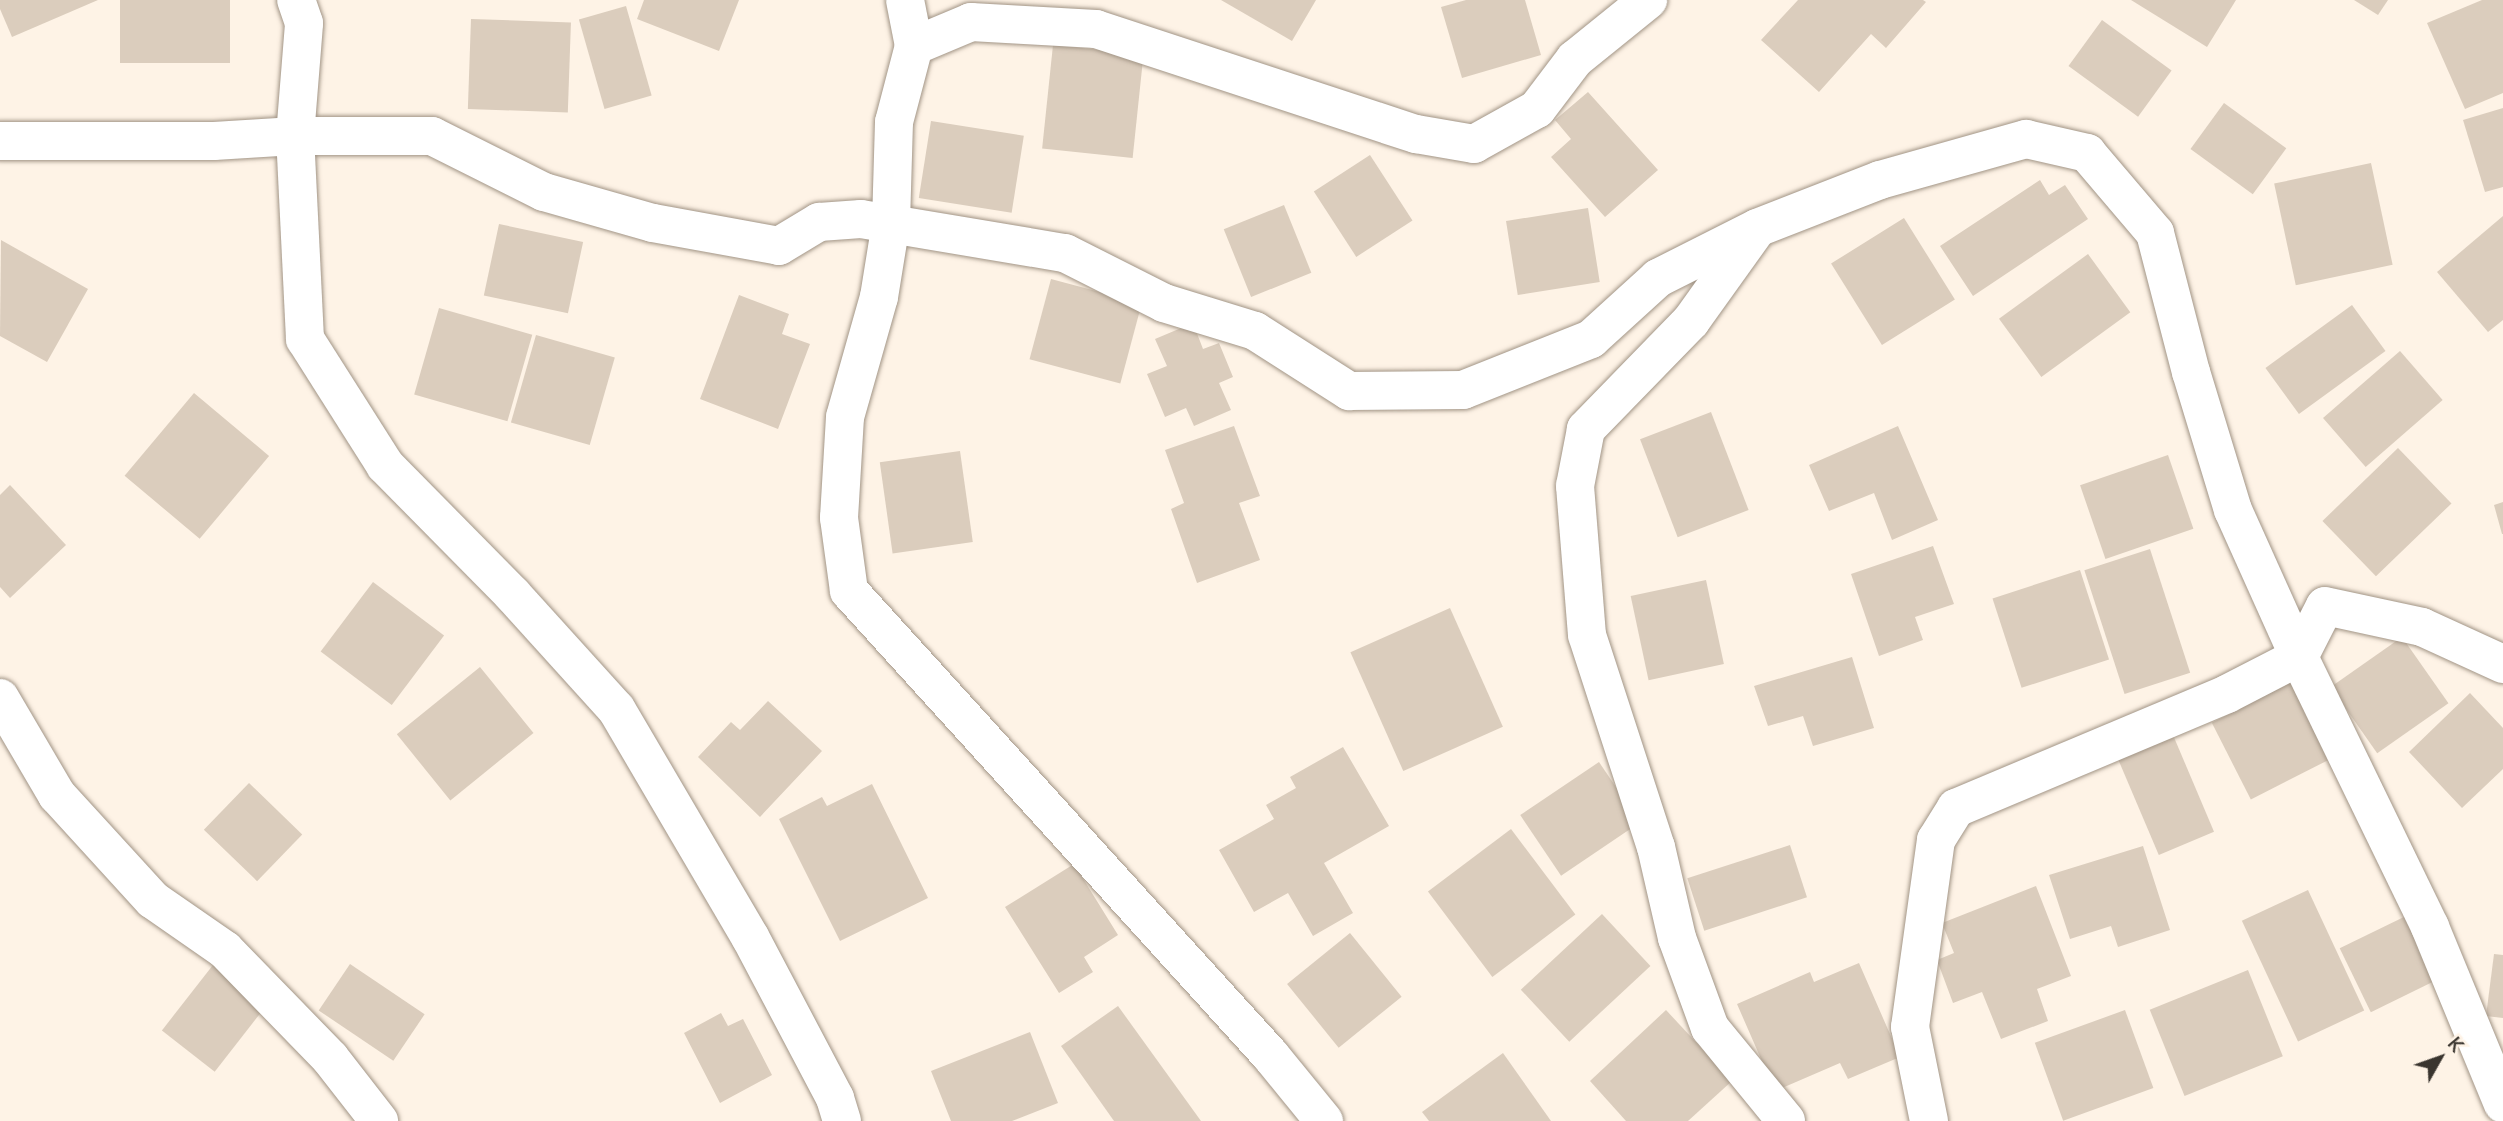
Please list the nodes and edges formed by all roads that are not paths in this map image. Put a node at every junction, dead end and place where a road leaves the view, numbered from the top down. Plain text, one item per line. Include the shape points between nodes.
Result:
1 (296, 0) edge
2 (905, 0) edge
3 (1633, 5) edge
4 (914, 46) junction
5 (295, 136) junction
6 (0, 142) edge
7 (891, 223) junction
8 (1757, 228) junction
9 (2299, 657) junction
10 (2503, 664) edge
11 (0, 698) edge
12 (2503, 1104) edge
13 (379, 1121) edge
14 (842, 1121) edge
15 (1324, 1121) edge
16 (1786, 1121) edge
17 (1929, 1121) edge

1 - 5 street via 304,23
2 - 4 street
3 - 4 street via 1575,59 1537,109 1474,144 1416,134 1096,29 971,22
4 - 7 street via 894,122
5 - 6 street
5 - 7 street via 432,136 544,192 653,223 779,246 819,222 861,219
5 - 14 street via 305,339 385,465 513,595 616,709 750,937 835,1098
7 - 8 street via 1065,253 1164,303 1255,331 1349,391 1463,390 1591,339 1658,278
7 - 15 street via 879,297 845,417 839,517 849,591 1262,1046
8 - 9 street via 1880,180 2026,139 2087,153 2155,233 2233,510
8 - 16 street via 1691,321 1586,429 1574,486 1587,635 1656,847 1677,938 1710,1028
9 - 10 street via 2325,606 2422,627
9 - 12 street via 2431,928
9 - 17 street via 2227,694 1956,808 1936,840 1910,1027
11 - 13 street via 57,795 153,900 225,950 330,1058

